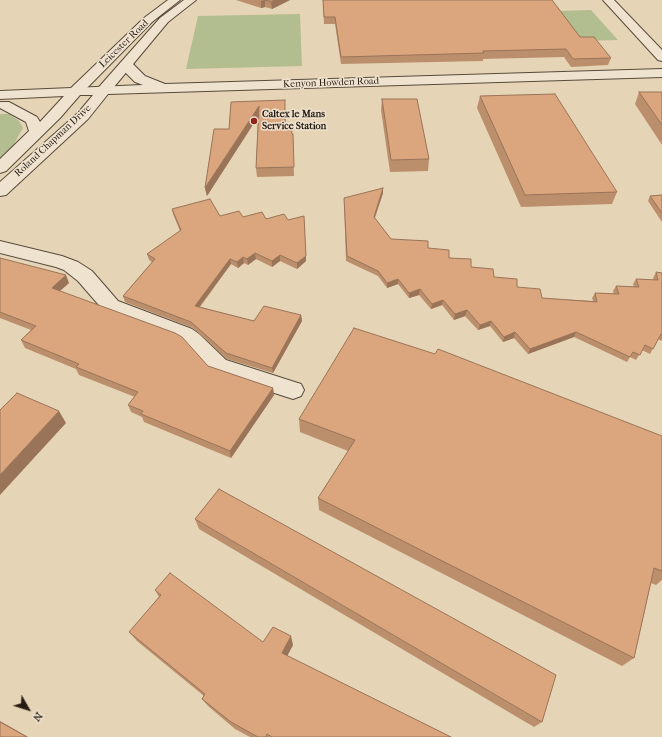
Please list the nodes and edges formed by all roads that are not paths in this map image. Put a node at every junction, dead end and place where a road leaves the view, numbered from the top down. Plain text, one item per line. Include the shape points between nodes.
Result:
1 (175, 0) edge
2 (191, 0) edge
3 (608, 0) edge
4 (662, 57) edge
5 (126, 65) junction
6 (662, 73) edge
7 (662, 84) edge
8 (480, 85) junction
9 (366, 87) junction
10 (165, 88) junction
11 (100, 95) junction
12 (71, 96) junction
13 (2, 102) edge
14 (37, 132) junction
15 (0, 168) edge
16 (0, 190) edge
17 (0, 247) edge
18 (293, 390) dead end

1 - 12 street, Leicester Road via 153,16
2 - 5 street, Leicester Road via 164,20
3 - 4 street
5 - 10 street via 140,79
5 - 11 street, Leicester Road
6 - 8 street, Kenyon Howden Road
7 - 8 street, Kenyon Howden Road
8 - 9 street, Kenyon Howden Road
9 - 10 street, Kenyon Howden Road
9 - 11 street, Kenyon Howden Road
10 - 11 street, Kenyon Howden Road
11 - 12 street, Kenyon Howden Road
11 - 16 street, Roland Chapman Drive via 83,116
12 - 13 street, Kenyon Howden Road
12 - 14 street, Roland Chapman Drive
13 - 14 street via 32,120
14 - 15 street, Roland Chapman Drive
17 - 18 street via 71,266 85,276 112,306 185,334 218,366

